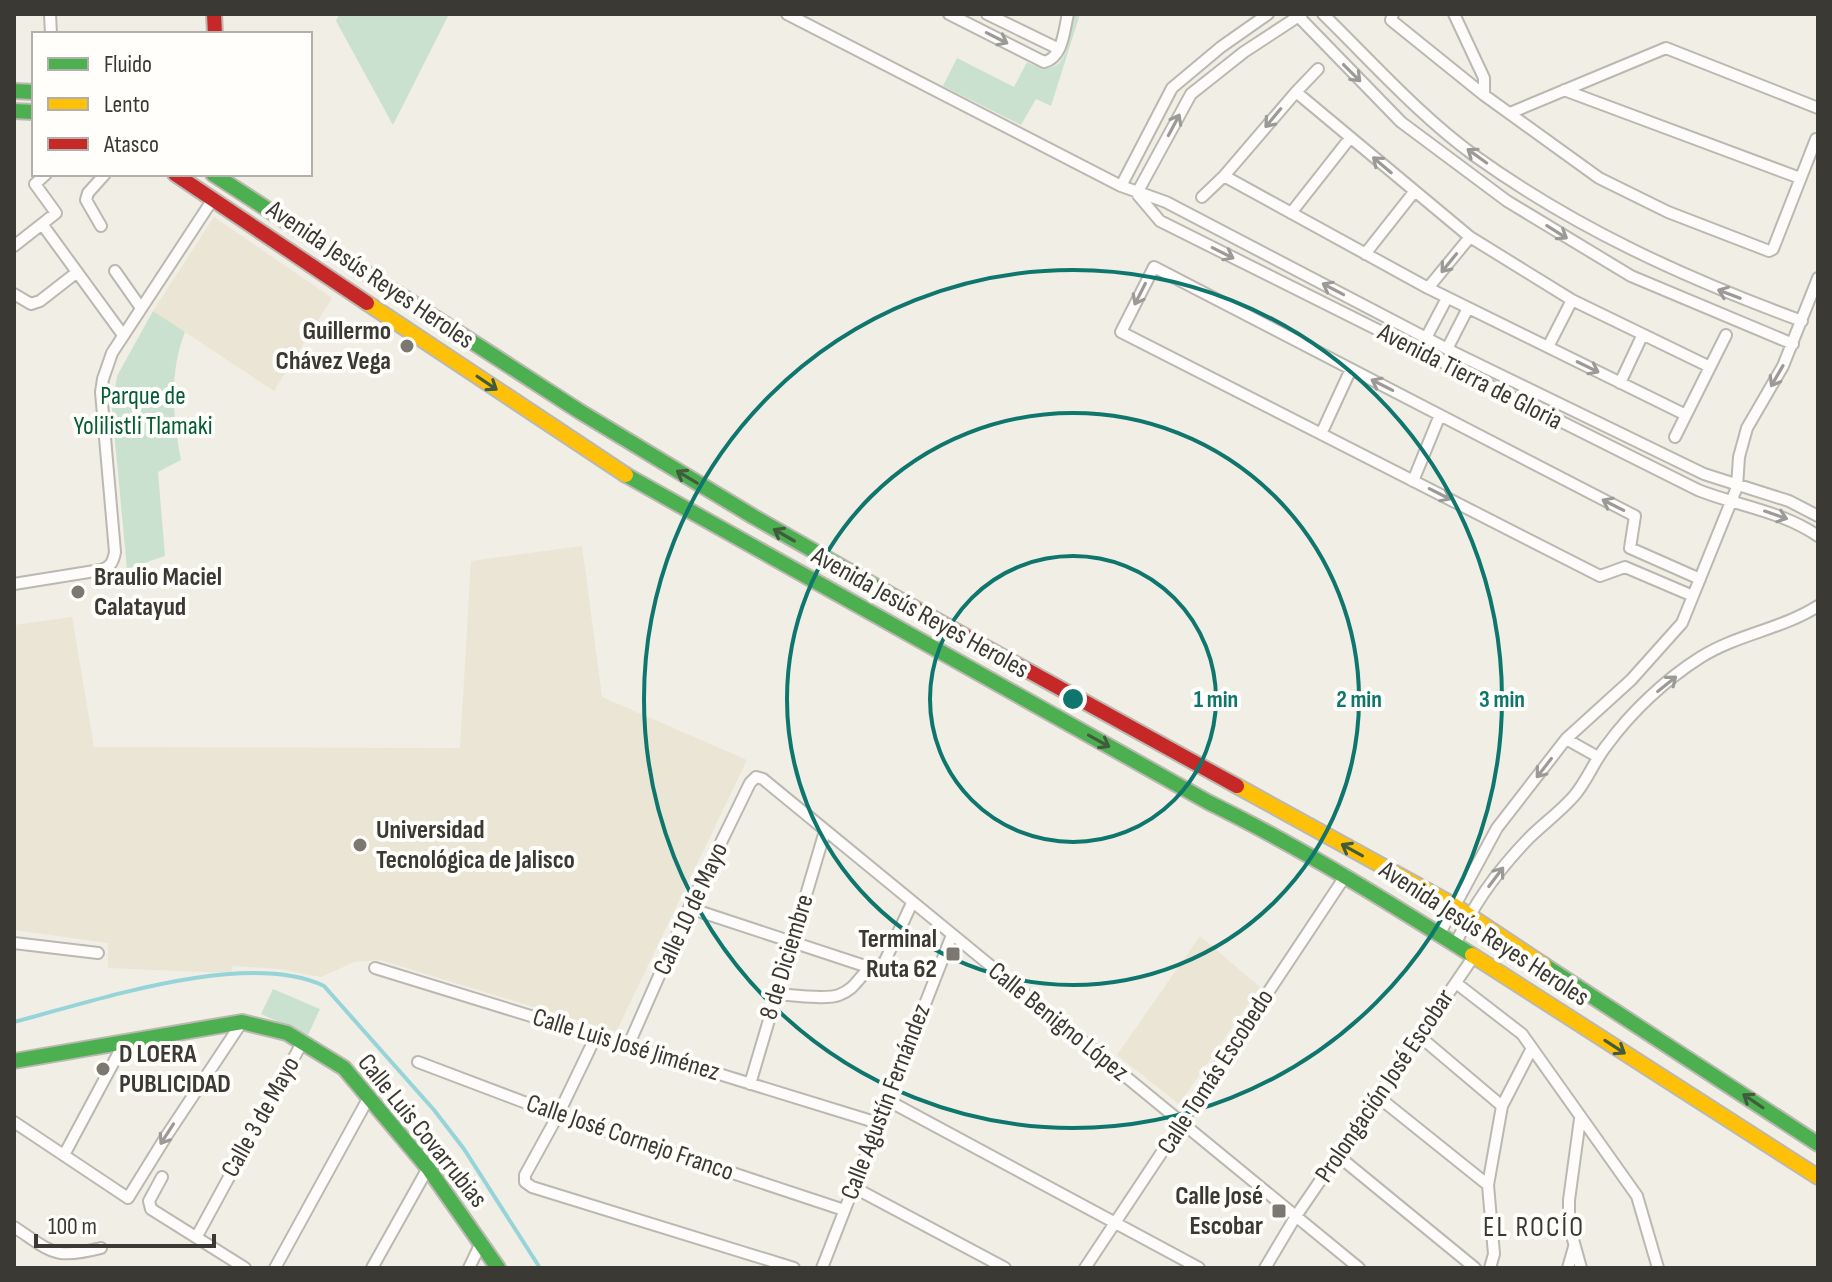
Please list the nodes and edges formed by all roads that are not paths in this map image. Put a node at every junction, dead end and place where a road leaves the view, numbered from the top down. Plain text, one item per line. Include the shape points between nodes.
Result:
1 (787, 14) edge
2 (949, 14) edge
3 (987, 14) edge
4 (1068, 14) edge
5 (1268, 14) edge
6 (1323, 14) edge
7 (1393, 14) edge
8 (1454, 14) edge
9 (1299, 15) edge
10 (1059, 49) junction
11 (1318, 69) dead end
12 (1564, 90) junction
13 (1296, 92) junction
14 (1484, 95) junction
15 (1818, 108) edge
16 (1510, 113) junction
17 (1350, 138) junction
18 (1817, 138) edge
19 (44, 176) edge
20 (103, 176) edge
21 (178, 176) edge
22 (219, 176) edge
23 (1224, 176) junction
24 (1800, 178) junction
25 (1121, 186) junction
26 (1414, 192) junction
27 (1137, 193) junction
28 (1202, 197) dead end
29 (213, 199) junction
30 (1291, 213) junction
31 (42, 224) junction
32 (101, 226) dead end
33 (1470, 237) junction
34 (14, 246) edge
35 (1365, 254) junction
36 (115, 271) dead end
37 (78, 276) junction
38 (1818, 278) edge
39 (1428, 288) junction
40 (14, 294) edge
41 (1447, 298) junction
42 (1572, 300) junction
43 (141, 308) junction
44 (1468, 308) junction
45 (1802, 321) junction
46 (123, 335) junction
47 (1726, 335) dead end
48 (1642, 336) junction
49 (1426, 338) junction
50 (1793, 344) junction
51 (1548, 347) junction
52 (1447, 349) junction
53 (1710, 367) junction
54 (1351, 369) junction
55 (1620, 383) junction
56 (1440, 415) junction
57 (1686, 415) junction
58 (1321, 434) junction
59 (1675, 437) dead end
60 (1413, 481) junction
61 (1737, 487) junction
62 (1731, 504) junction
63 (1818, 516) edge
64 (754, 517) junction
65 (1818, 536) edge
66 (738, 540) junction
67 (1700, 579) junction
68 (14, 584) edge
69 (1693, 596) junction
70 (1818, 606) edge
71 (1566, 739) junction
72 (1598, 757) junction
73 (756, 777) joint
74 (825, 831) junction
75 (1346, 875) junction
76 (912, 903) junction
77 (1455, 906) junction
78 (689, 908) junction
79 (1468, 916) junction
80 (1440, 933) junction
81 (952, 935) junction
82 (14, 943) edge
83 (790, 943) junction
84 (1456, 943) junction
85 (98, 953) dead end
86 (1474, 956) junction
87 (868, 967) junction
88 (375, 968) dead end
89 (1456, 983) junction
90 (775, 994) junction
91 (242, 1022) junction
92 (1418, 1035) junction
93 (596, 1036) junction
94 (125, 1041) junction
95 (303, 1041) junction
96 (629, 1044) junction
97 (1532, 1048) junction
98 (14, 1061) edge
99 (418, 1062) dead end
100 (750, 1084) junction
101 (1377, 1096) junction
102 (369, 1097) junction
103 (887, 1100) junction
104 (1502, 1106) junction
105 (558, 1115) junction
106 (1580, 1119) junction
107 (14, 1122) edge
108 (878, 1123) junction
109 (1182, 1124) junction
110 (1818, 1144) edge
111 (64, 1155) junction
112 (1337, 1155) junction
113 (428, 1168) junction
114 (162, 1177) dead end
115 (1818, 1177) edge
116 (1488, 1185) junction
117 (853, 1187) junction
118 (844, 1210) junction
119 (1296, 1216) junction
120 (1116, 1223) junction
121 (14, 1227) edge
122 (197, 1236) junction
123 (481, 1243) junction
124 (1574, 1247) junction
125 (101, 1248) dead end
126 (245, 1268) edge
127 (275, 1268) edge
128 (372, 1268) edge
129 (469, 1268) edge
130 (498, 1268) edge
131 (794, 1268) edge
132 (822, 1268) edge
133 (1005, 1268) edge
134 (1085, 1268) edge
135 (1199, 1268) edge
136 (1265, 1268) edge
137 (1359, 1268) edge
138 (1475, 1268) edge
139 (1490, 1268) edge
140 (1568, 1268) edge
141 (1581, 1268) edge
142 (1658, 1268) edge

1 - 25 street, Avenida Tierra de Gloria
2 -> 10 street via 1044,62
3 - 10 street
4 - 10 street
5 - 25 street via 1172,88
45 -> 6 street via 1708,286 1536,196 1473,155
7 - 14 street via 1391,20
8 - 14 street via 1484,78
27 -> 9 street via 1191,94
9 -> 50 street via 1401,122 1507,201 1631,276
11 - 13 street
12 - 15 street via 1666,48
12 - 16 street
12 - 24 street
13 - 17 street
13 -> 23 street
14 - 16 street
16 - 24 street via 1599,178 1668,212 1769,251
26 -> 17 street
17 - 30 street
18 - 24 street
19 - 31 street via 35,184 56,213
20 - 32 street via 86,200
21 - 29 street, Avenida Jesús Reyes Heroles
22 - 29 street
64 -> 22 street, Avenida Jesús Reyes Heroles via 579,411
23 - 28 street
23 - 30 street
25 - 27 street, Avenida Tierra de Gloria
26 - 33 street
26 - 35 street
49 -> 27 street, Avenida Tierra de Gloria via 1166,202
27 -> 62 street, Avenida Tierra de Gloria via 1160,221
29 - 43 street
29 -> 66 street, Avenida Jesús Reyes Heroles via 634,481
30 - 35 street
31 - 34 street
31 - 37 street
33 -> 39 street
33 - 42 street
35 - 39 street
36 - 43 street
37 - 40 street via 31,304
37 - 46 street
38 - 45 street
39 - 41 street
41 - 44 street
41 - 49 street
42 - 48 street
42 - 51 street
43 - 46 street
44 - 51 street
44 - 52 street
45 - 50 street
46 - 68 street via 101,392 113,561 101,570
47 - 53 street
48 - 53 street
48 - 55 street
49 - 52 street, Avenida Tierra de Gloria
50 -> 61 street via 1747,428
51 -> 55 street
52 - 61 street, Avenida Tierra de Gloria
53 - 57 street
56 -> 54 street
54 - 58 street
54 -> 58 street via 1154,267 1121,332
55 - 57 street
56 - 60 street
67 -> 56 street via 1630,548 1635,516
57 - 59 street
58 - 60 street
60 -> 69 street via 1600,576 1625,567
61 - 62 street
61 - 63 street, Avenida Tierra de Gloria via 1789,501
62 -> 65 street, Avenida Tierra de Gloria via 1784,517
62 - 67 street
64 - 66 street
77 -> 64 street, Avenida Jesús Reyes Heroles
66 -> 75 street, Avenida Jesús Reyes Heroles
67 - 69 street
69 - 71 street via 1678,631
72 -> 70 street via 1651,697 1699,658
71 - 72 street
71 -> 77 street via 1497,828
79 -> 72 street via 1529,838 1575,796
73 - 74 street, Calle Benigno López
73 - 78 street, Calle 10 de Mayo
74 - 76 street, Calle Benigno López
74 - 83 street, 8 de Diciembre
75 - 80 street, Avenida Jesús Reyes Heroles
75 - 109 street, Calle Tomás Escobedo
76 - 81 street, Calle Benigno López
76 - 87 street via 884,963
77 - 79 street, Avenida Jesús Reyes Heroles
77 - 80 street
78 - 83 street
78 - 96 street, Calle 10 de Mayo
79 - 84 street
110 -> 79 street, Avenida Jesús Reyes Heroles
80 - 84 street, Avenida Jesús Reyes Heroles
81 - 103 street, Calle Agustín Fernández
81 - 109 street, Calle Benigno López
82 - 85 street
83 - 87 street
83 - 90 street, 8 de Diciembre
84 - 86 street, Avenida Jesús Reyes Heroles
86 - 89 street, Prolongación José Escobar
86 -> 115 street, Avenida Jesús Reyes Heroles
87 - 90 street via 855,985 837,996
88 - 93 street, Calle Luis José Jiménez
89 - 92 street, Prolongación José Escobar
89 - 97 street via 1514,1027
90 - 100 street, 8 de Diciembre
91 - 94 street, Calle Luis Covarrubias
91 - 95 street, Calle Luis Covarrubias
91 -> 111 street via 128,1198
92 - 101 street, Prolongación José Escobar
92 - 104 street
93 - 96 street, Calle Luis José Jiménez
93 - 105 street
94 - 98 street, Calle Luis Covarrubias
94 - 111 street
95 - 102 street, Calle Luis Covarrubias via 344,1068
95 - 122 street, Calle 3 de Mayo
96 - 100 street, Calle Luis José Jiménez
97 - 104 street
97 - 106 street
99 - 105 street, Calle José Cornejo Franco
100 - 108 street, Calle Luis José Jiménez
101 - 112 street, Prolongación José Escobar
101 - 116 street
102 - 113 street, Calle Luis Covarrubias
102 - 127 street
103 - 108 street, Calle Agustín Fernández
103 - 120 street
104 - 116 street
105 - 118 street, Calle José Cornejo Franco
105 - 131 street via 525,1175 532,1187
106 - 124 street via 1569,1200
106 - 142 street via 1641,1203
107 - 111 street
108 - 117 street, Calle Agustín Fernández
109 - 119 street, Calle Benigno López
109 - 120 street, Calle Tomás Escobedo
112 - 119 street, Prolongación José Escobar
112 - 138 street
113 - 123 street, Calle Luis Covarrubias
113 - 128 street
114 - 122 street via 149,1205
116 - 139 street via 1494,1254
117 - 118 street, Calle Agustín Fernández
117 - 133 street
118 - 132 street, Calle Agustín Fernández
119 - 136 street
119 - 137 street, Calle Benigno López
120 - 134 street, Calle Tomás Escobedo
120 - 135 street
121 - 125 street via 58,1253
122 - 126 street
123 - 129 street
123 - 130 street, Calle Luis Covarrubias
124 - 140 street
124 - 141 street

